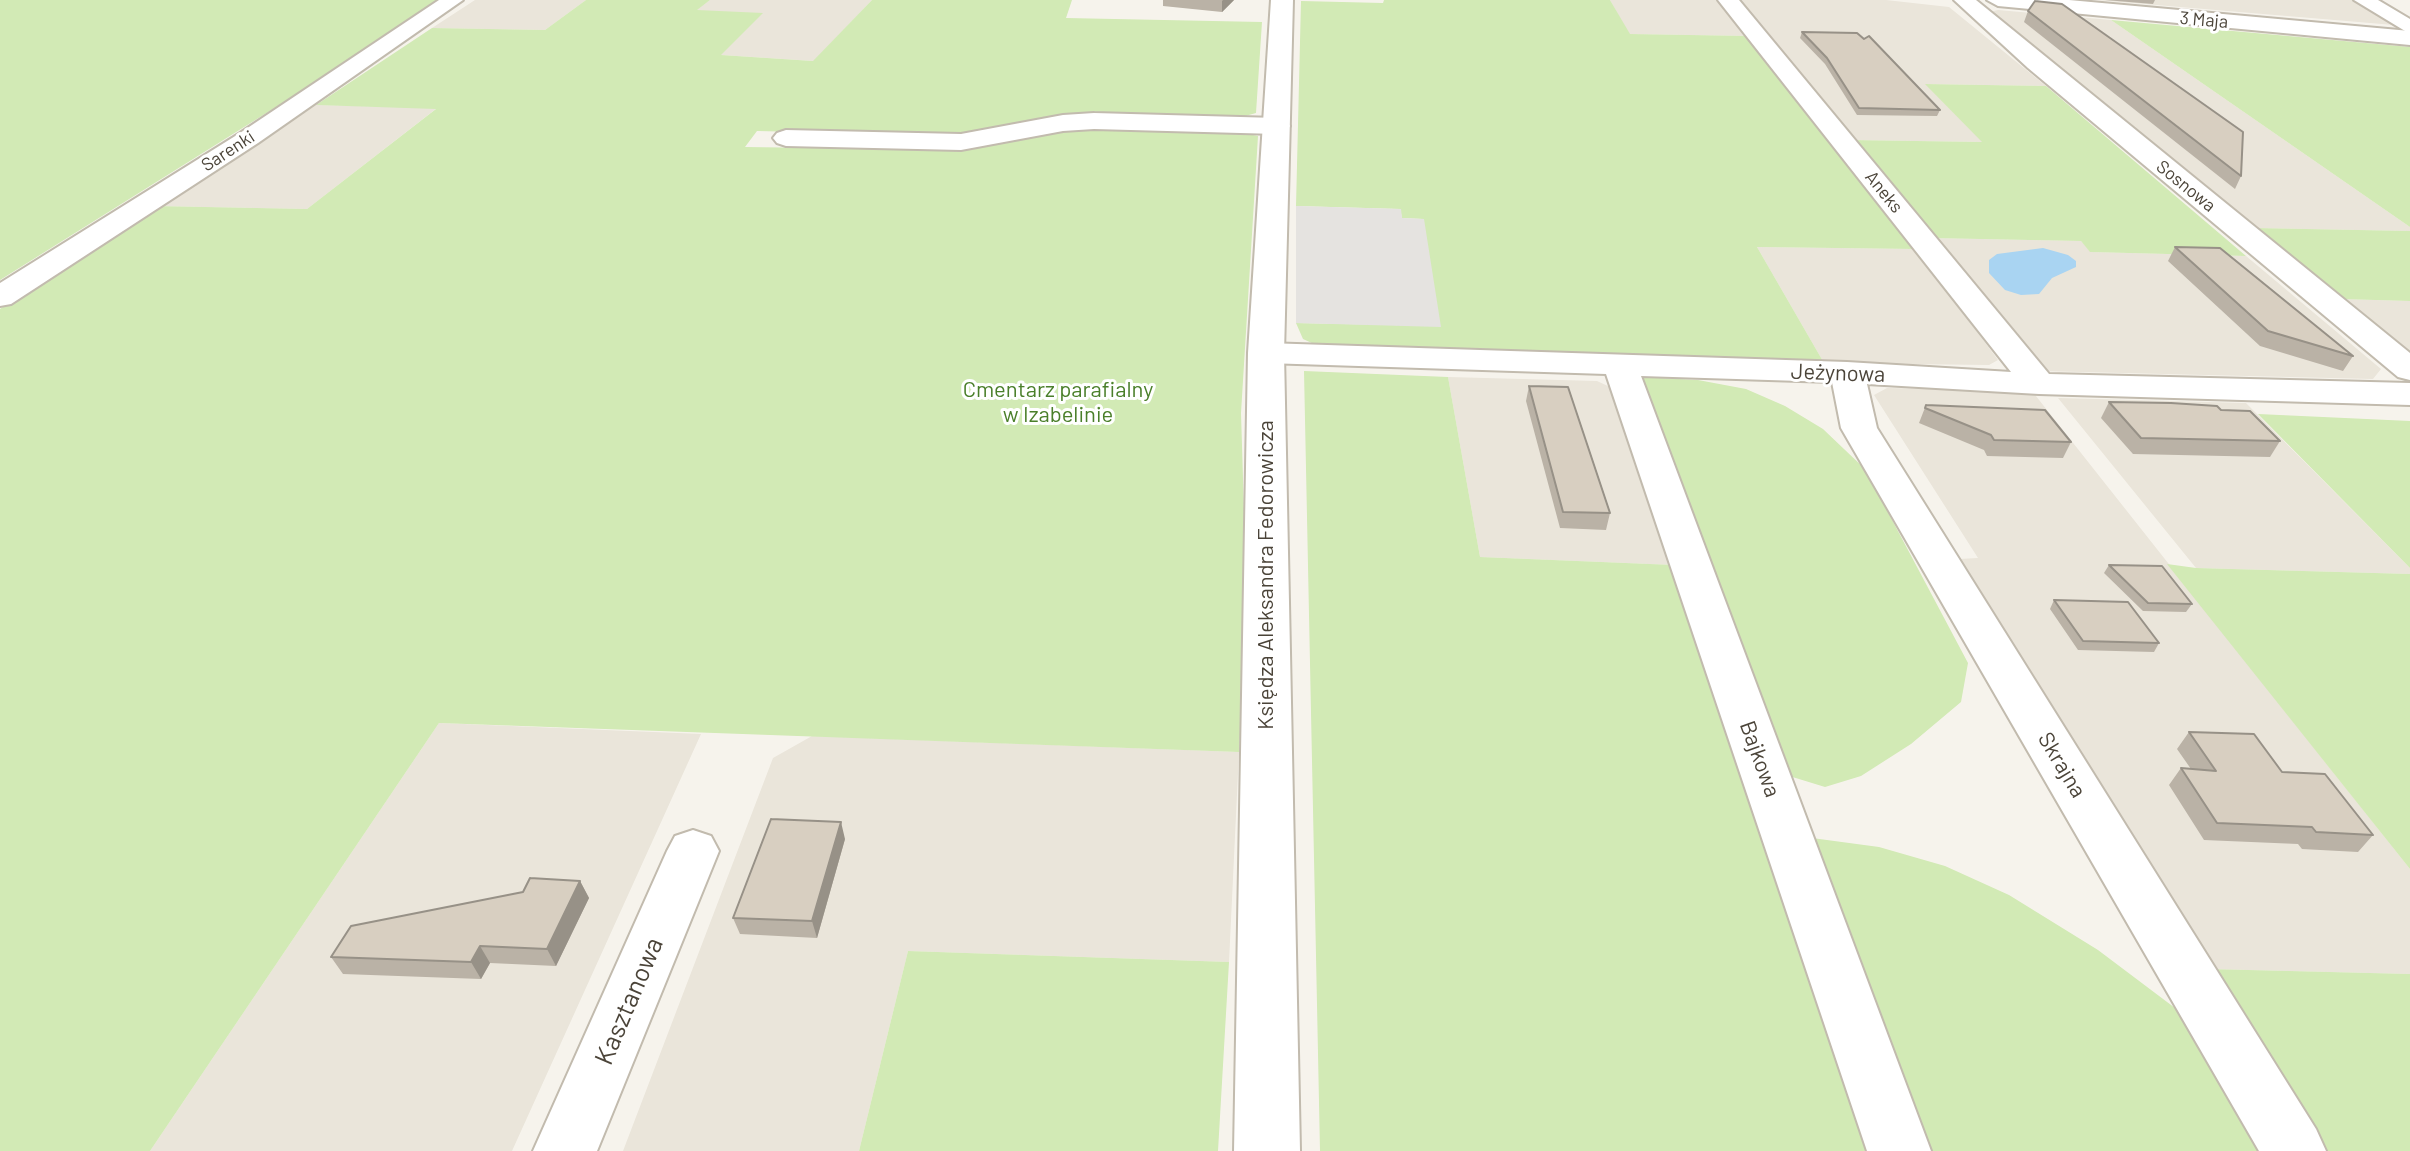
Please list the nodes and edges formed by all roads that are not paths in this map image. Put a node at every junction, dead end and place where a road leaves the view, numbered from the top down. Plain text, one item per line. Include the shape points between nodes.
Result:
1 (453, 0) edge
2 (1282, 0) edge
3 (1728, 0) edge
4 (1964, 0) edge
5 (1998, 0) edge
6 (2364, 0) edge
7 (2410, 28) edge
8 (2410, 38) edge
9 (1277, 126) junction
10 (786, 138) dead end
11 (0, 297) edge
12 (1266, 353) junction
13 (1621, 367) junction
14 (2410, 370) edge
15 (1847, 372) junction
16 (2039, 384) junction
17 (2410, 394) edge
18 (693, 851) dead end
19 (565, 1151) edge
20 (1267, 1151) edge
21 (1899, 1151) edge
22 (2294, 1151) edge

1 - 11 street, Sarenki
2 - 9 street, Księdza Aleksandra Fedorowicza
3 - 16 street, Aneks
4 - 14 street, Sosnowa
5 - 8 street, 3 Maja
6 - 7 street
9 - 10 street via 1094,121 961,142
9 - 12 street, Księdza Aleksandra Fedorowicza
12 - 13 street, Jeżynowa
12 - 20 street, Księdza Aleksandra Fedorowicza
13 - 15 street, Jeżynowa
13 - 21 street, Bajkowa
15 - 16 street, Jeżynowa
15 - 22 street, Skrajna via 1859,428
16 - 17 street, Jeżynowa
18 - 19 street, Kasztanowa

